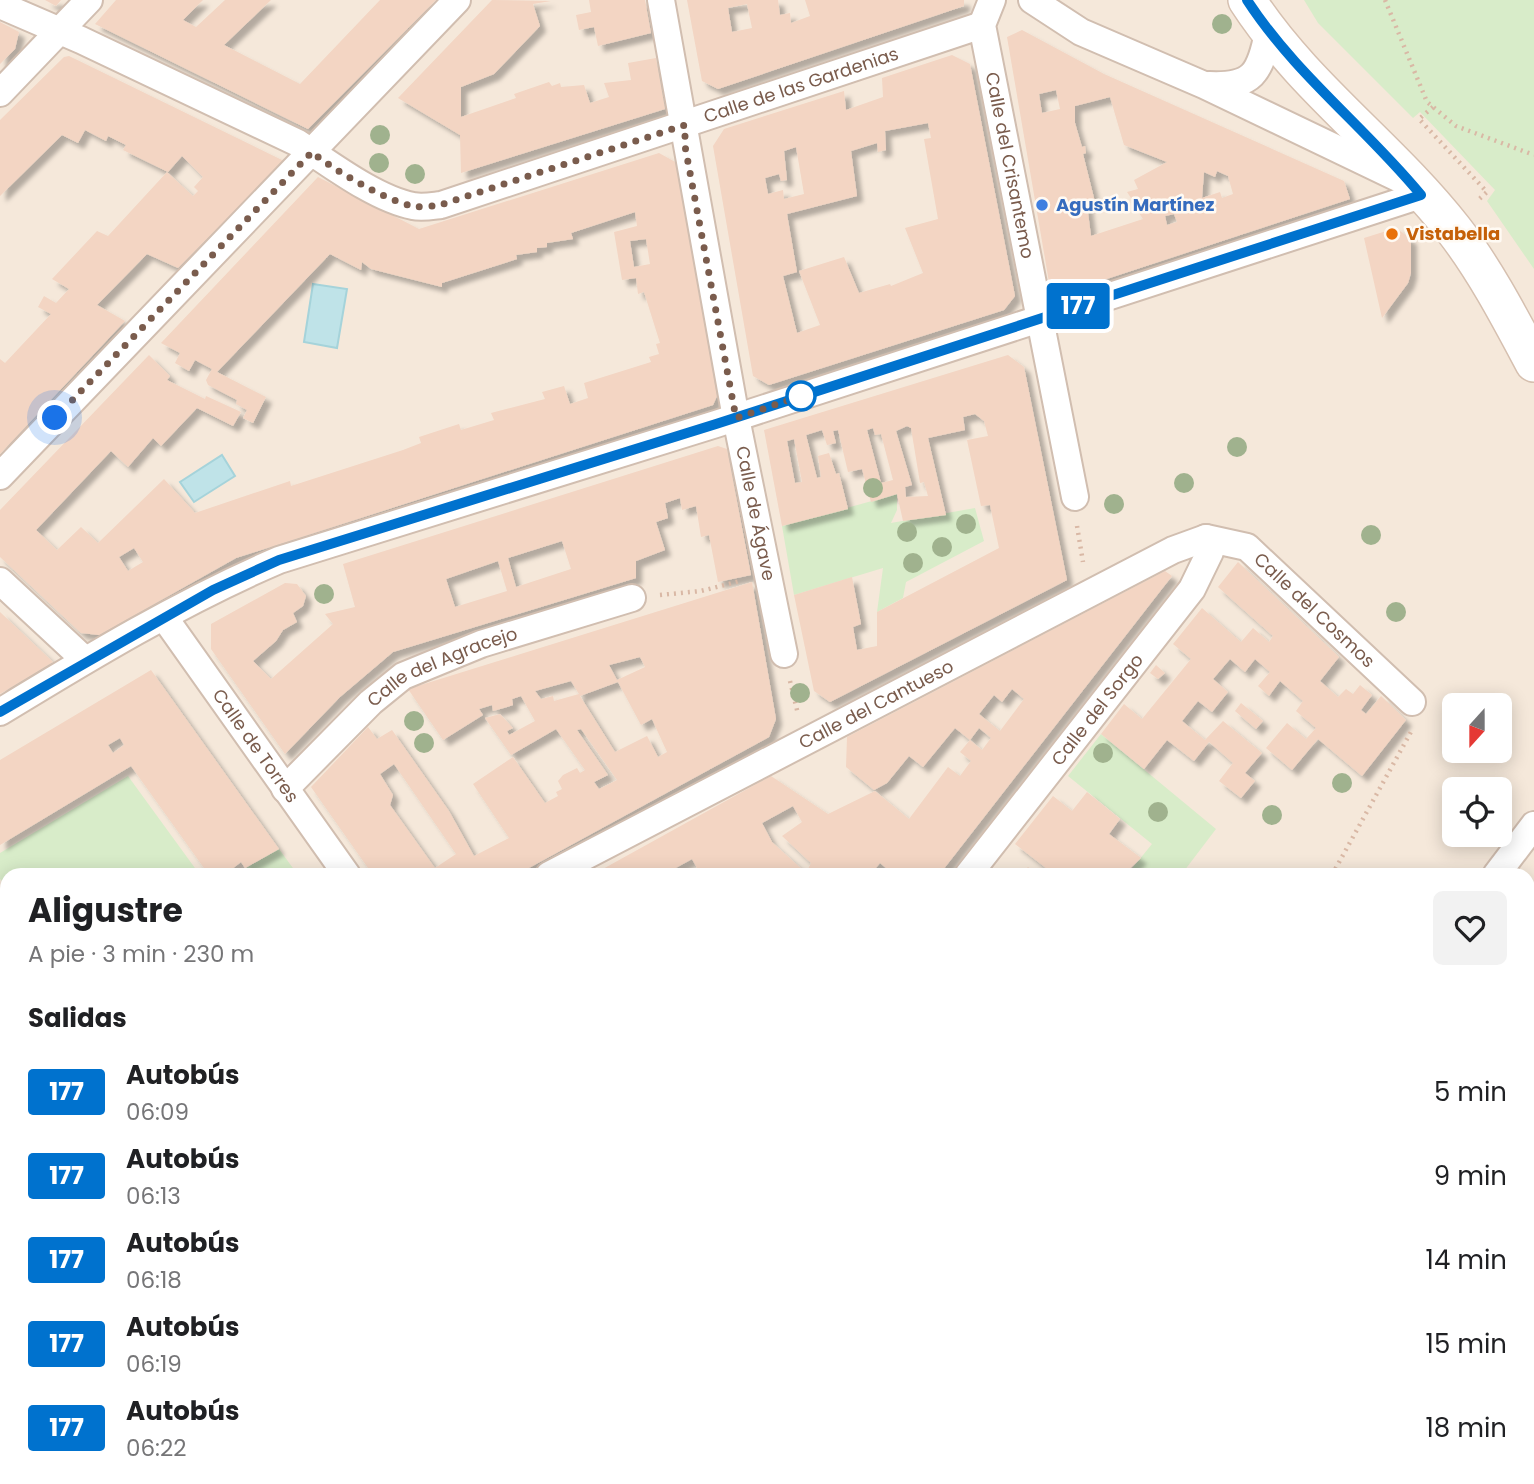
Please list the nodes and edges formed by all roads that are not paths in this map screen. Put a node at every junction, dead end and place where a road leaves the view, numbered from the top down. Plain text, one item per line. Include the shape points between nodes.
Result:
1 (89, 0) edge
2 (457, 0) edge
3 (661, 0) edge
4 (992, 0) edge
5 (1032, 0) edge
6 (1247, 0) edge
7 (0, 5) edge
8 (982, 25) junction
9 (61, 31) junction
10 (1268, 33) junction
11 (1204, 85) junction
12 (0, 93) edge
13 (685, 125) junction
14 (312, 152) junction
15 (1418, 190) junction
16 (1038, 319) junction
17 (1534, 363) edge
18 (736, 418) junction
19 (0, 476) edge
20 (1075, 509) road end
21 (1206, 538) junction
22 (0, 581) edge
23 (642, 597) road end
24 (164, 617) junction
25 (85, 660) junction
26 (787, 666) road end
27 (1412, 702) road end
28 (0, 712) edge
29 (285, 789) junction
30 (1534, 825) edge
31 (342, 868) edge
32 (561, 868) edge
33 (973, 868) edge
34 (1501, 868) edge

1 - 9 street
2 - 14 street
3 - 13 street, Calle de Ágave
4 - 8 street
5 - 11 street via 1081,32
6 - 10 street
7 - 9 street
8 - 13 street, Calle de las Gardenias
8 - 16 street, Calle del Crisantemo
9 - 12 street
9 - 14 street
10 - 11 street via 1262,62 1252,75 1230,86
10 - 15 street
11 - 15 street
13 - 14 street, Calle de las Gardenias via 440,205 421,207 402,203 327,165
13 - 18 street, Calle de Ágave via 685,146
14 - 19 street
15 - 16 street
15 - 17 street via 1454,230
16 - 18 street
16 - 20 street, Calle del Crisantemo
18 - 24 street via 279,560
18 - 26 street, Calle de Ágave
21 - 27 street, Calle del Cosmos via 1247,547
21 - 32 street, Calle del Cantueso via 1161,556
21 - 33 street, Calle del Sorgo via 1210,552 1192,589
22 - 25 street
23 - 29 street, Calle del Agracejo via 469,649 402,676
24 - 25 street
24 - 29 street, Calle de Torres
25 - 28 street
29 - 31 street, Calle de Torres
30 - 34 street

